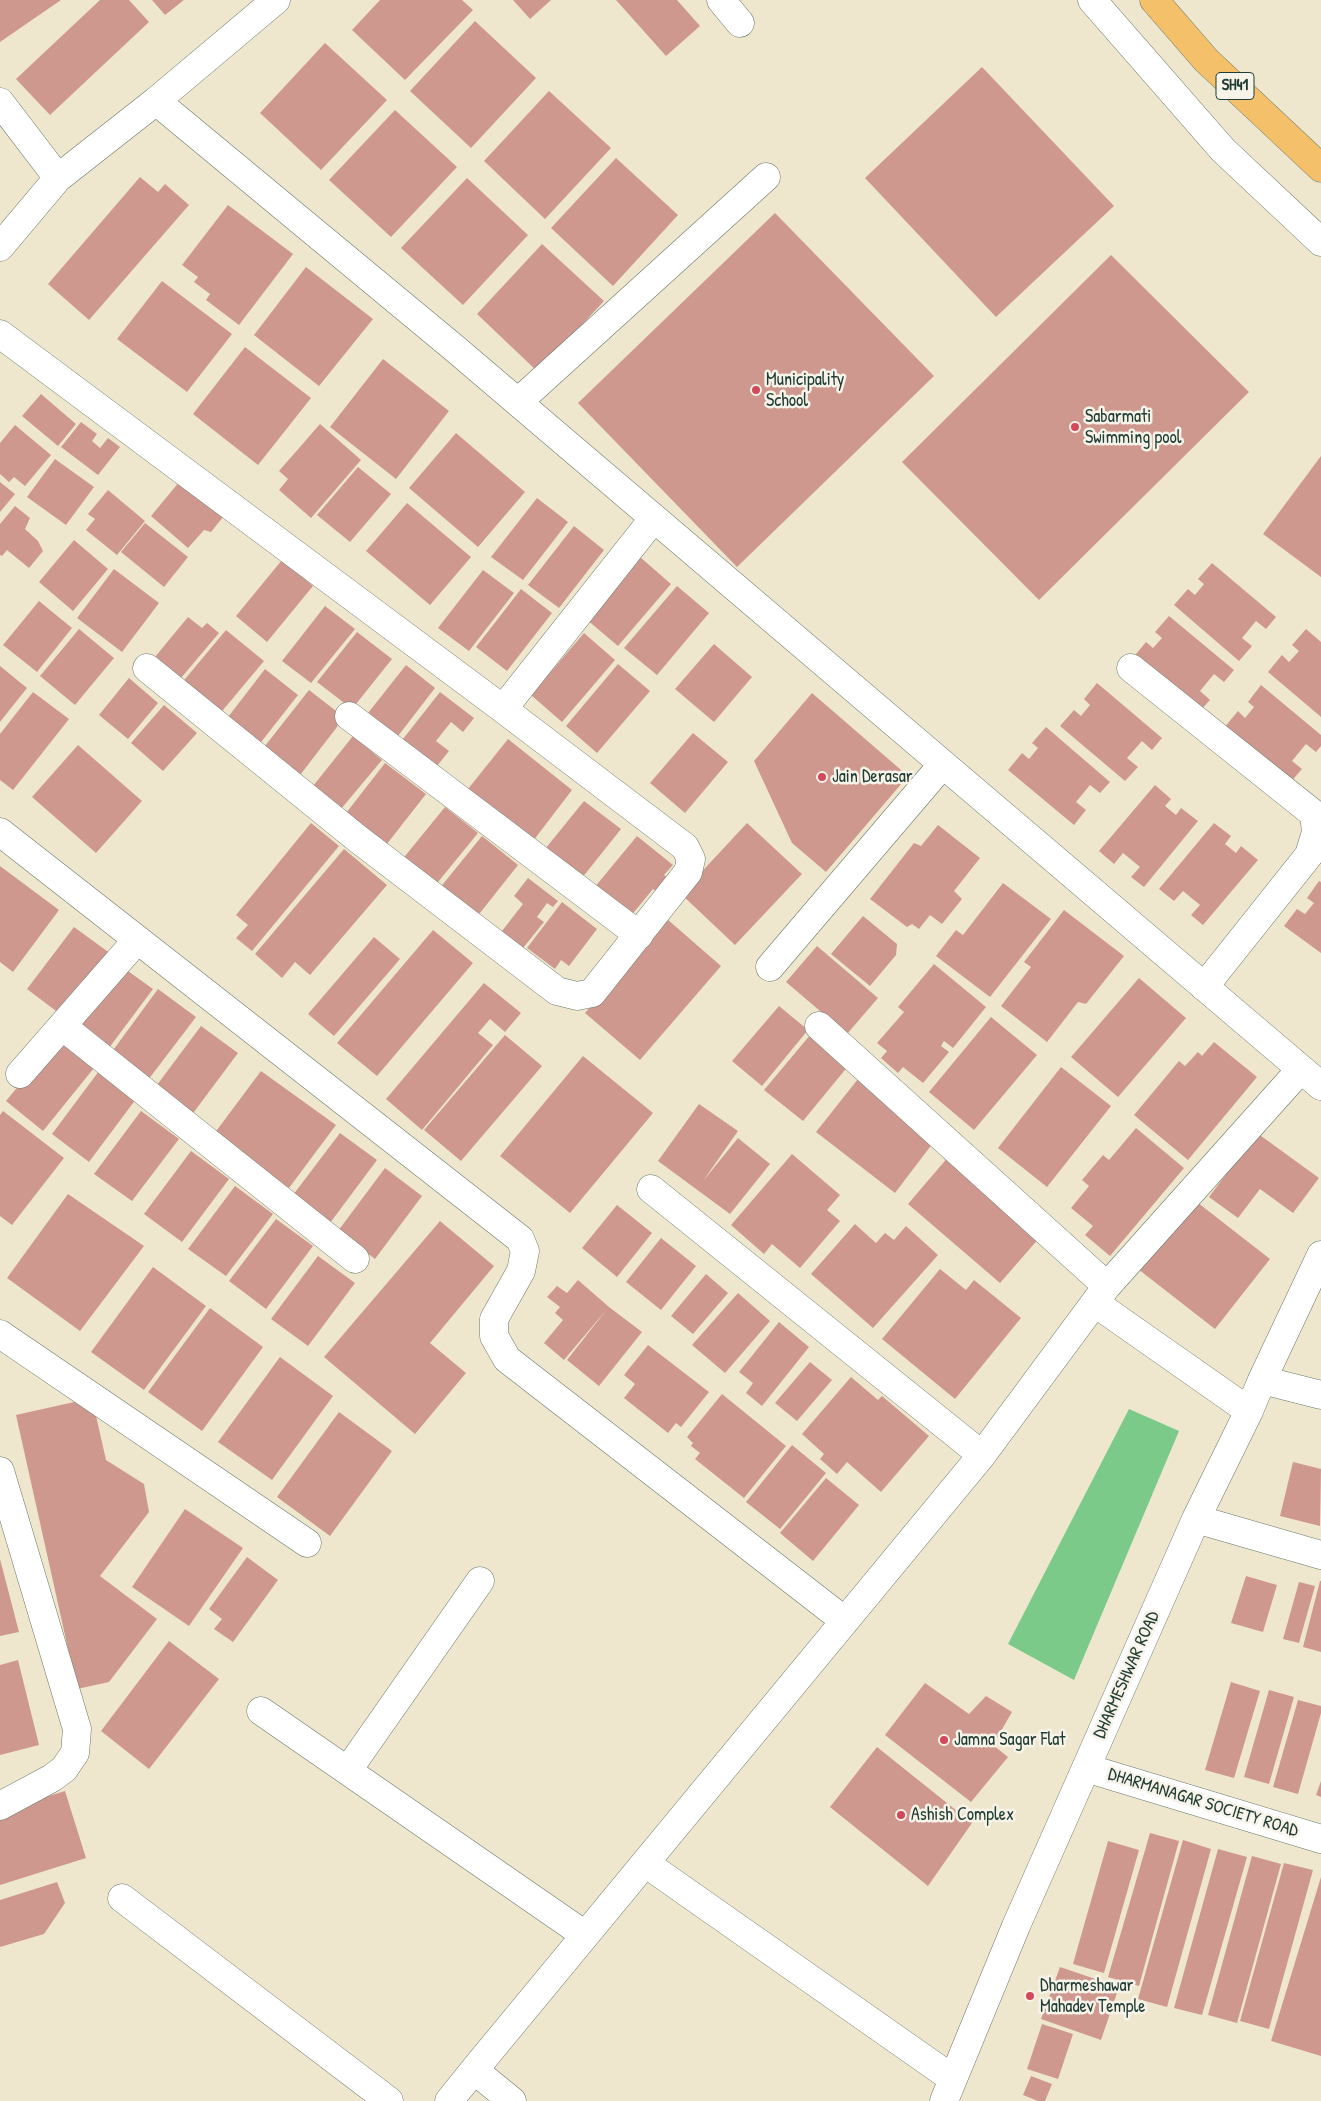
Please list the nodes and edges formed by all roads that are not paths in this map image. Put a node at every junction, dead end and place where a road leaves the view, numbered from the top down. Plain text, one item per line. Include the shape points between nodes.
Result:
1 (276, 0) edge
2 (721, 0) edge
3 (1092, 0) edge
4 (1154, 0) edge
5 (740, 23) dead end
6 (156, 101) junction
7 (0, 102) edge
8 (1321, 168) edge
9 (766, 177) dead end
10 (58, 178) junction
11 (1321, 242) edge
12 (0, 247) edge
13 (0, 334) edge
14 (518, 402) junction
15 (654, 518) junction
16 (147, 668) dead end
17 (1131, 668) dead end
18 (503, 709) junction
19 (349, 716) dead end
20 (943, 764) junction
21 (0, 832) edge
22 (638, 935) junction
23 (137, 940) junction
24 (770, 967) dead end
25 (1204, 987) junction
26 (62, 1026) junction
27 (819, 1026) dead end
28 (20, 1074) dead end
29 (1311, 1078) edge
30 (651, 1189) dead end
31 (1321, 1255) edge
32 (354, 1259) dead end
33 (1101, 1294) junction
34 (0, 1334) edge
35 (1262, 1380) junction
36 (1321, 1395) edge
37 (1250, 1410) junction
38 (982, 1455) junction
39 (0, 1471) edge
40 (4, 1505) edge
41 (1196, 1519) junction
42 (308, 1543) dead end
43 (1321, 1555) edge
44 (480, 1581) dead end
45 (845, 1621) junction
46 (261, 1711) dead end
47 (1086, 1768) junction
48 (348, 1770) junction
49 (0, 1806) edge
50 (1321, 1839) edge
51 (645, 1863) junction
52 (122, 1898) dead end
53 (586, 1935) junction
54 (474, 2070) junction
55 (949, 2090) edge
56 (389, 2101) edge
57 (448, 2101) edge
58 (512, 2101) edge

1 - 6 street
2 - 5 street
3 - 11 street via 1223,150
4 - 8 main road, SH41 via 1206,60
6 - 10 street
6 - 14 street
7 - 10 street
9 - 14 street
10 - 12 street
13 - 18 street
14 - 15 street
15 - 18 street
15 - 20 street
16 - 22 street via 358,839 557,991 577,996 592,993
17 - 25 street via 1314,814 1316,832 1309,855
18 - 22 street via 685,847 691,859 688,872
19 - 22 street
20 - 24 street
20 - 25 street
21 - 23 street
23 - 26 street
23 - 45 street via 520,1239 524,1251 521,1271 494,1319 494,1336 507,1359
25 - 29 street
26 - 28 street
26 - 32 street
27 - 33 street
29 - 33 street
30 - 38 street
31 - 35 street, DHARMESHWAR ROAD
33 - 37 street
33 - 38 street
34 - 42 street
35 - 36 street
35 - 37 street, DHARMESHWAR ROAD
37 - 41 street, DHARMESHWAR ROAD
38 - 45 street
39 - 40 street
40 - 49 street via 77,1729 74,1753 64,1769
41 - 43 street
41 - 47 street, DHARMESHWAR ROAD
44 - 48 street
45 - 51 street
46 - 48 street
47 - 50 street, DHARMANAGAR SOCIETY ROAD
47 - 55 street, DHARMESHWAR ROAD via 1016,1926
48 - 53 street
51 - 53 street
51 - 55 street
52 - 56 street
53 - 54 street
54 - 57 street
54 - 58 street

